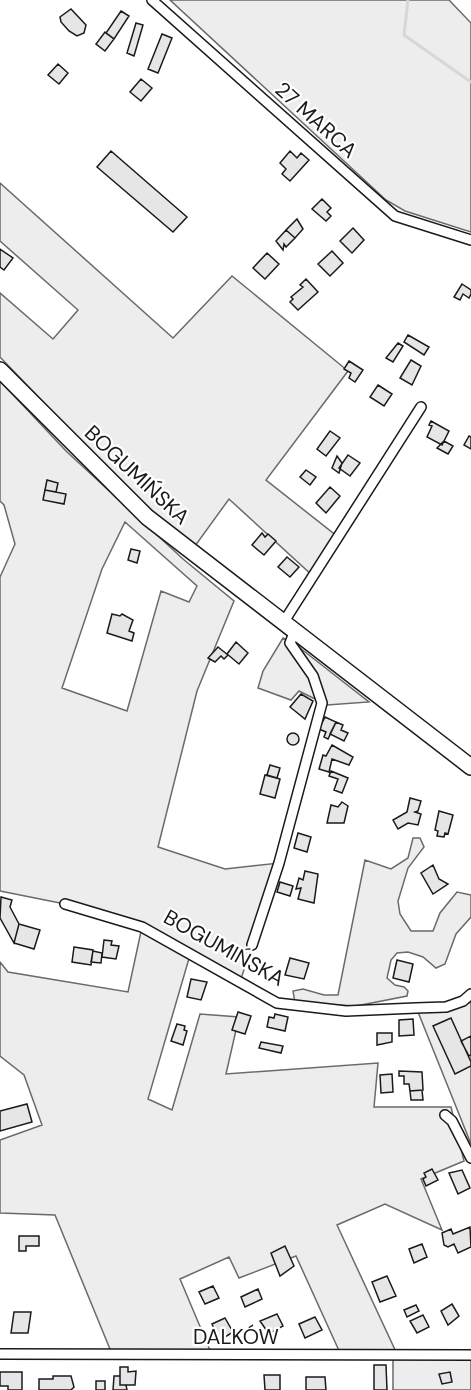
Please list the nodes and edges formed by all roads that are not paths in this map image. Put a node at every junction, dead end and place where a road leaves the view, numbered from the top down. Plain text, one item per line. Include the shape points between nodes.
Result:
1 (152, 0) edge
2 (471, 240) edge
3 (0, 370) edge
4 (421, 407) dead end
5 (288, 628) junction
6 (471, 767) edge
7 (65, 904) dead end
8 (252, 945) dead end
9 (471, 994) edge
10 (445, 1115) dead end
11 (471, 1158) edge
12 (0, 1354) edge
13 (471, 1354) edge

1 - 2 street, 27 MARCA via 395,216
3 - 5 main road, BOGUMIŃSKA via 147,517
4 - 5 street
5 - 6 main road, BOGUMIŃSKA
5 - 8 street, BOGUMIŃSKA via 290,642 313,675 322,703 279,863
7 - 9 street, BOGUMIŃSKA via 142,927 276,1003 346,1011 446,1007
10 - 11 street
12 - 13 street, DALKÓW

